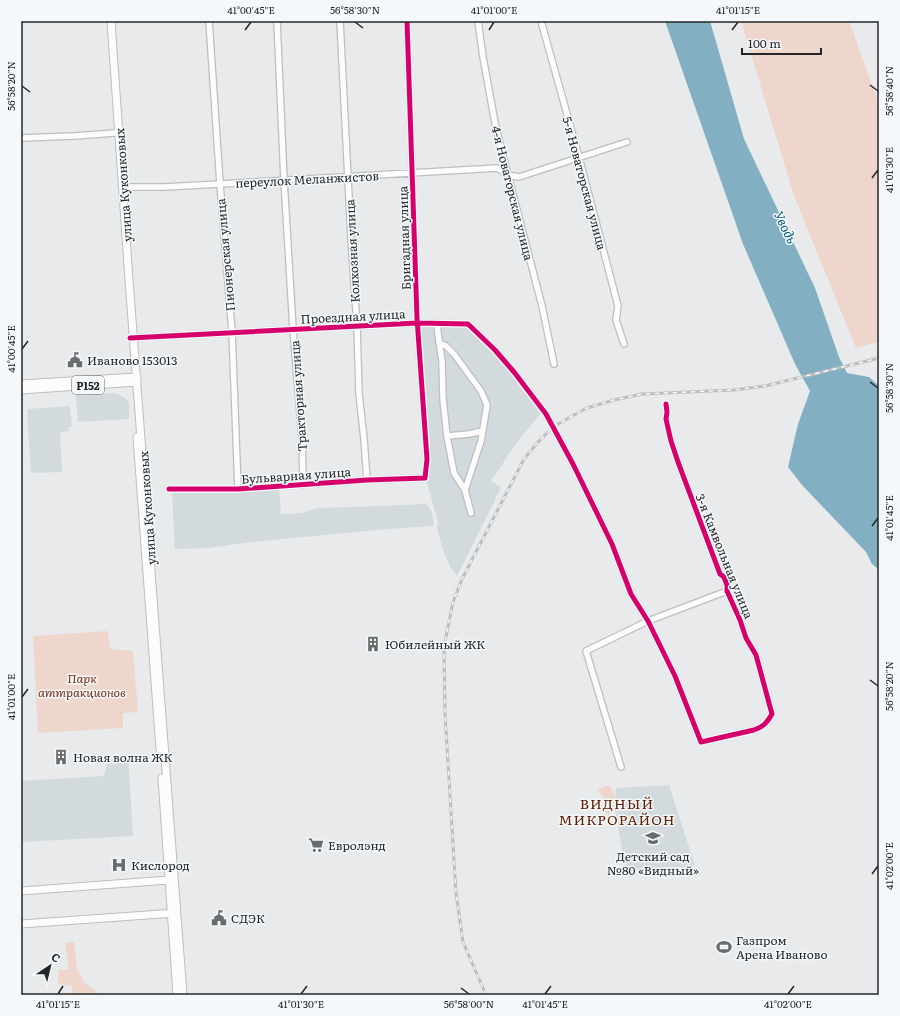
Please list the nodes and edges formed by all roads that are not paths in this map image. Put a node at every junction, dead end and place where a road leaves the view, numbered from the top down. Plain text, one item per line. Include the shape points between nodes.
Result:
1 (107, 21) edge
2 (111, 21) edge
3 (210, 21) edge
4 (277, 21) edge
5 (340, 21) edge
6 (406, 21) edge
7 (478, 21) edge
8 (541, 21) edge
9 (117, 133) junction
10 (21, 138) edge
11 (627, 142) dead end
12 (579, 157) junction
13 (411, 173) junction
14 (508, 176) junction
15 (348, 177) junction
16 (284, 180) junction
17 (220, 184) junction
18 (122, 187) junction
19 (417, 323) junction
20 (437, 323) junction
21 (357, 326) junction
22 (293, 329) junction
23 (232, 332) junction
24 (132, 338) junction
25 (439, 343) junction
26 (624, 344) dead end
27 (554, 364) dead end
28 (135, 379) junction
29 (21, 384) edge
30 (21, 390) edge
31 (666, 404) dead end
32 (482, 431) junction
33 (447, 436) junction
34 (425, 478) joint
35 (367, 480) junction
36 (304, 484) junction
37 (169, 489) dead end
38 (238, 490) junction
39 (465, 490) junction
40 (471, 513) dead end
41 (148, 557) junction
42 (727, 591) junction
43 (648, 621) junction
44 (701, 742) joint
45 (621, 767) dead end
46 (169, 880) junction
47 (154, 882) junction
48 (170, 888) junction
49 (21, 891) edge
50 (174, 899) junction
51 (174, 913) junction
52 (21, 924) edge
53 (177, 995) edge
54 (183, 995) edge

1 - 9 main road, улица Куконковых
2 - 9 main road, улица Куконковых
3 - 17 street, Пионерская улица
4 - 16 street, Тракторная улица
5 - 15 street, Колхозная улица
6 - 13 street, Бригадная улица
7 - 14 street, 4-я Новаторская улица via 495,124
8 - 12 street, 5-я Новаторская улица
9 - 10 street
9 - 18 main road, улица Куконковых
9 - 24 main road, улица Куконковых
11 - 12 street, переулок Меланжистов
12 - 14 street, переулок Меланжистов via 519,177
12 - 26 street, 5-я Новаторская улица via 618,306 616,320
13 - 14 street, переулок Меланжистов via 497,168
13 - 15 street, переулок Меланжистов
13 - 19 street, Бригадная улица
14 - 27 street, 4-я Новаторская улица via 542,306
15 - 16 street, переулок Меланжистов
15 - 21 street, Колхозная улица
16 - 17 street, переулок Меланжистов
16 - 22 street, Тракторная улица
17 - 18 street, переулок Меланжистов
17 - 23 street, Пионерская улица
18 - 24 main road, улица Куконковых
19 - 20 street, Проездная улица
19 - 21 street, Проездная улица
19 - 34 street, Бригадная улица via 427,459
20 - 25 street
20 - 43 street, Проездная улица via 468,324 495,350 546,414 612,544 631,594
21 - 22 street, Проездная улица
21 - 35 street, Колхозная улица via 359,394
22 - 23 street, Проездная улица
22 - 36 street, Тракторная улица
23 - 24 street, Проездная улица
23 - 38 street, Пионерская улица
24 - 28 main road, улица Куконковых
25 - 32 street via 454,354 481,391 487,405
25 - 33 street
28 - 29 main road, Р152
28 - 30 main road, Р152
28 - 41 main road, улица Куконковых
31 - 42 street, 3-я Камвольная улица via 666,419 673,448 720,574 724,577
32 - 33 street
32 - 39 street
33 - 39 street via 454,473
34 - 35 street, Бульварная улица
35 - 36 street, Бульварная улица
36 - 38 street, Бульварная улица
37 - 38 street, Бульварная улица
39 - 40 street
41 - 46 main road, улица Куконковых
41 - 50 main road, улица Куконковых
42 - 43 street
42 - 44 street, 3-я Камвольная улица via 746,638 756,655 772,714 762,727
43 - 44 street, Проездная улица via 675,676
43 - 45 street via 586,650
46 - 47 main road
46 - 48 main road, улица Куконковых
46 - 50 main road
47 - 48 main road
47 - 49 main road
48 - 50 main road
50 - 51 main road, улица Куконковых
51 - 52 main road
51 - 53 main road, улица Куконковых
51 - 54 main road, улица Куконковых

